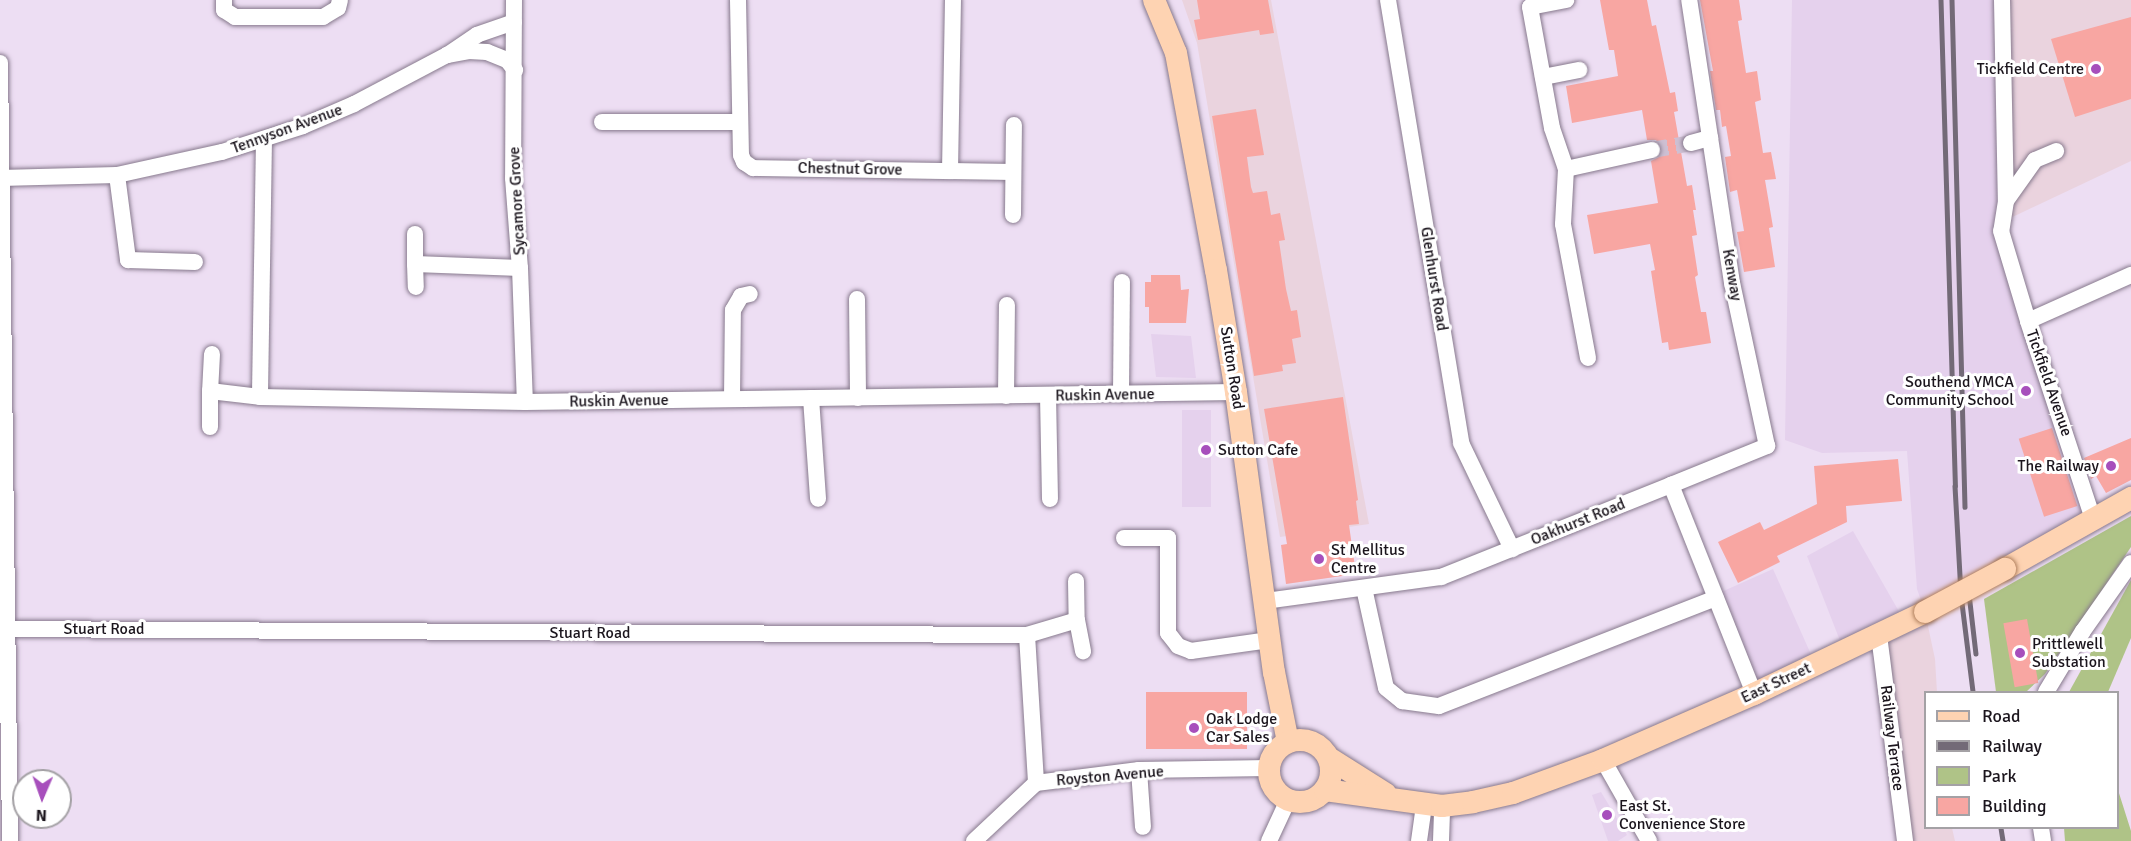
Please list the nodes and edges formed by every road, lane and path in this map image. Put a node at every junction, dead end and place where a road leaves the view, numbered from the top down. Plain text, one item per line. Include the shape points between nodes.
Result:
1 (224, 0) edge
2 (340, 0) edge
3 (738, 0) edge
4 (953, 0) edge
5 (1154, 0) edge
6 (1388, 0) edge
7 (1566, 0) edge
8 (1689, 0) edge
9 (2002, 0) edge
10 (516, 1) edge
11 (514, 22) junction
12 (447, 55) junction
13 (0, 63) edge
14 (515, 70) junction
15 (1579, 70) dead end
16 (1543, 78) junction
17 (602, 122) dead end
18 (740, 122) junction
19 (1014, 125) dead end
20 (1710, 138) junction
21 (264, 139) junction
22 (1691, 143) tunnel mouth
23 (1652, 150) tunnel mouth
24 (2056, 151) dead end
25 (1566, 169) junction
26 (950, 171) junction
27 (1013, 172) junction
28 (117, 175) junction
29 (1, 178) edge
30 (2006, 201) junction
31 (1013, 215) dead end
32 (415, 234) dead end
33 (195, 262) dead end
34 (416, 264) junction
35 (520, 268) junction
36 (2131, 275) edge
37 (1122, 282) dead end
38 (416, 287) dead end
39 (750, 294) dead end
40 (857, 299) dead end
41 (1007, 305) dead end
42 (2028, 321) junction
43 (212, 354) dead end
44 (1588, 358) dead end
45 (210, 391) junction
46 (1236, 392) junction
47 (1121, 394) junction
48 (1048, 395) junction
49 (1006, 396) junction
50 (260, 397) junction
51 (812, 398) junction
52 (858, 398) junction
53 (732, 399) junction
54 (525, 402) junction
55 (210, 427) dead end
56 (1671, 485) junction
57 (2131, 498) edge
58 (818, 499) dead end
59 (1050, 499) dead end
60 (2093, 519) junction
61 (1124, 538) dead end
62 (1512, 549) junction
63 (2131, 562) edge
64 (1076, 581) dead end
65 (1364, 588) junction
66 (1716, 598) junction
67 (1264, 602) junction
68 (1077, 620) junction
69 (5, 629) junction
70 (1027, 635) junction
71 (1879, 635) junction
72 (1269, 640) junction
73 (1083, 651) dead end
74 (2047, 691) edge
75 (1754, 694) junction
76 (1288, 742) junction
77 (1329, 759) junction
78 (1603, 760) junction
79 (1269, 768) junction
80 (1139, 770) junction
81 (1036, 783) junction
82 (1325, 790) junction
83 (1288, 800) junction
84 (1398, 800) junction
85 (1433, 805) junction
86 (1143, 827) dead end
87 (10, 841) edge
88 (974, 841) edge
89 (1269, 841) edge
90 (1419, 841) edge
91 (1441, 841) edge
92 (1649, 841) edge
93 (1905, 841) edge

1 - 2 street via 224,10 235,17 330,15
3 - 18 street, Chestnut Grove
4 - 26 street
5 - 46 main road, Sutton Road via 1176,53
6 - 62 street, Glenhurst Road via 1461,443
7 - 16 street via 1530,7
8 - 20 street, Kenway
9 - 30 street
10 - 11 street, Sycamore Grove
11 - 12 street, Tennyson Avenue via 477,35
11 - 14 street, Sycamore Grove
12 - 14 street, Tennyson Avenue via 487,52 507,60
12 - 21 street, Tennyson Avenue via 354,104
13 - 29 street
14 - 35 street, Sycamore Grove via 513,178
15 - 16 street
16 - 25 street via 1552,128
17 - 18 street
18 - 26 street, Chestnut Grove via 741,155 753,168
19 - 27 street
20 - 22 street
20 - 56 street, Kenway via 1732,283 1767,447
21 - 28 street, Tennyson Avenue
21 - 50 street
23 - 25 street
24 - 30 street via 2034,160
25 - 44 street via 1563,224
26 - 27 street, Chestnut Grove
27 - 31 street
28 - 29 street, Tennyson Avenue
28 - 33 street via 128,260
29 - 69 street
30 - 42 street via 2001,231
32 - 34 street
34 - 35 street
34 - 38 street
35 - 54 street, Sycamore Grove
36 - 42 street, Tickfield Avenue
37 - 47 street
39 - 53 street via 741,296 733,310
40 - 52 street
41 - 49 street
42 - 60 street, Tickfield Avenue
43 - 45 street
45 - 50 street, Ruskin Avenue
45 - 55 street
46 - 47 street, Ruskin Avenue
46 - 67 main road, Sutton Road
47 - 48 street, Ruskin Avenue
48 - 49 street, Ruskin Avenue
48 - 59 street
49 - 52 street, Ruskin Avenue
50 - 54 street, Ruskin Avenue
51 - 52 street, Ruskin Avenue
51 - 53 street, Ruskin Avenue
51 - 58 street
53 - 54 street, Ruskin Avenue
56 - 62 street, Oakhurst Road
56 - 66 street
57 - 60 main road, East Street
60 - 71 main road, East Street, bridge
61 - 72 street via 1168,538 1168,633 1178,646 1191,651
62 - 65 street, Oakhurst Road via 1441,577
63 - 74 street
64 - 68 street
65 - 66 street via 1386,688 1402,701 1439,706
65 - 67 street, Oakhurst Road
66 - 75 street
67 - 72 main road, Sutton Road
68 - 70 street, Stuart Road
68 - 73 street
69 - 70 street, Stuart Road
69 - 87 street
70 - 81 street
71 - 75 main road, East Street
71 - 93 street, Railway Terrace
72 - 76 main road, Sutton Road
75 - 78 main road, East Street
76 - 77 main road via 1312,742
76 - 79 main road via 1275,752
77 - 82 main road via 1330,780
77 - 84 main road, East Street
78 - 85 main road, East Street via 1513,793
78 - 92 street
79 - 80 street, Royston Avenue
79 - 83 main road via 1274,787
80 - 81 street, Royston Avenue
80 - 86 street
81 - 88 street, Royston Avenue
82 - 83 main road via 1308,801
82 - 84 main road, East Street
83 - 89 street
84 - 85 main road, East Street
85 - 90 street
85 - 91 street

